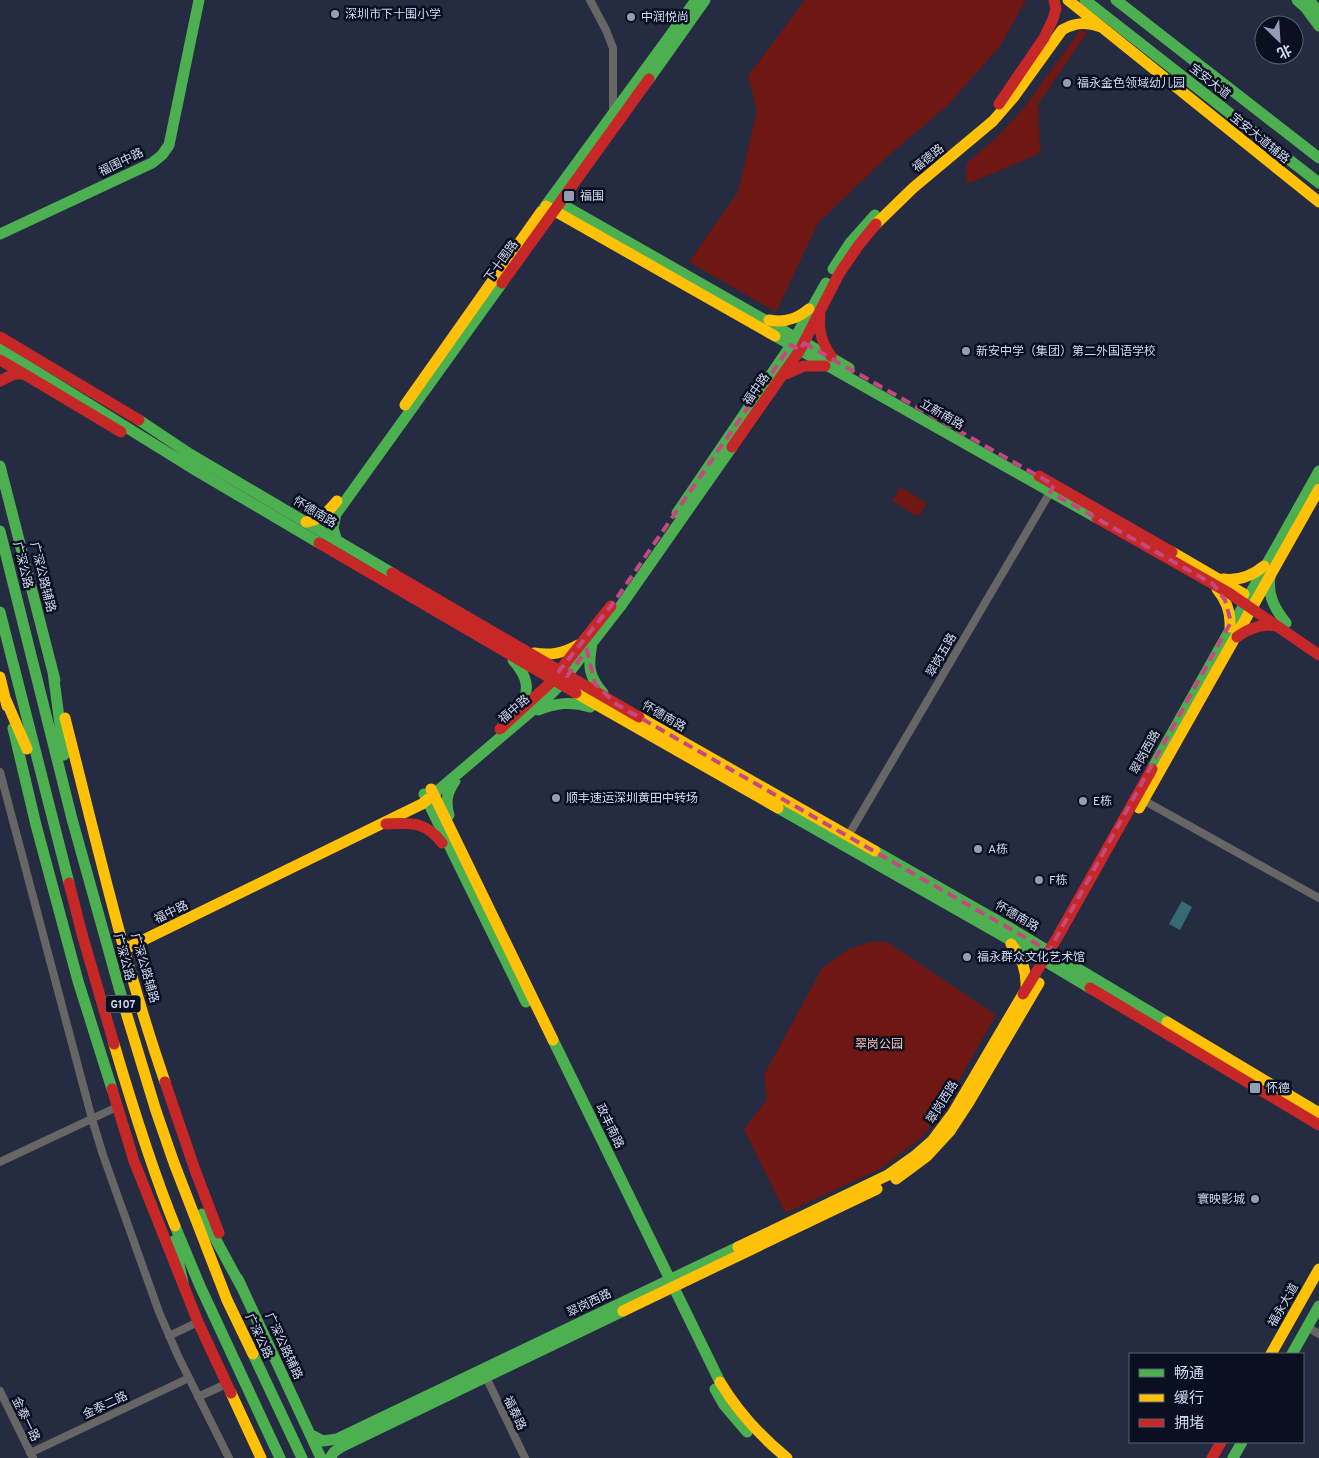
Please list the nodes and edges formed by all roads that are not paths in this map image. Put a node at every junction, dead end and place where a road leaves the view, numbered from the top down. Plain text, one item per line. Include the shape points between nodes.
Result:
1 (199, 0) edge
2 (590, 0) edge
3 (696, 0) edge
4 (705, 0) edge
5 (1054, 0) edge
6 (1068, 0) edge
7 (1085, 0) edge
8 (1116, 0) edge
9 (1297, 0) edge
10 (1309, 0) edge
11 (1319, 12) edge
12 (1319, 26) edge
13 (1101, 27) junction
14 (1048, 40) junction
15 (613, 112) junction
16 (1319, 158) edge
17 (1319, 183) edge
18 (1319, 202) edge
19 (553, 204) junction
20 (0, 234) edge
21 (819, 305) junction
22 (760, 318) junction
23 (767, 331) junction
24 (0, 337) edge
25 (798, 344) junction
26 (0, 345) edge
27 (14, 345) junction
28 (0, 349) edge
29 (0, 360) edge
30 (776, 367) junction
31 (24, 369) junction
32 (841, 369) junction
33 (0, 381) edge
34 (774, 387) junction
35 (0, 466) edge
36 (1319, 471) edge
37 (1052, 488) junction
38 (1319, 488) edge
39 (306, 522) junction
40 (0, 531) edge
41 (337, 541) junction
42 (1270, 568) junction
43 (1216, 581) junction
44 (1250, 602) junction
45 (0, 612) edge
46 (1282, 625) junction
47 (1231, 636) junction
48 (586, 644) junction
49 (1319, 646) edge
50 (517, 647) junction
51 (502, 651) junction
52 (1319, 655) edge
53 (53, 672) junction
54 (0, 677) edge
55 (560, 678) junction
56 (5, 698) junction
57 (612, 708) junction
58 (525, 712) junction
59 (466, 768) junction
60 (0, 772) edge
61 (429, 795) junction
62 (46, 796) junction
63 (1143, 800) junction
64 (72, 819) junction
65 (382, 824) junction
66 (848, 836) junction
67 (460, 867) junction
68 (481, 892) junction
69 (1319, 898) edge
70 (1002, 936) junction
71 (124, 946) junction
72 (1050, 957) junction
73 (1026, 989) junction
74 (117, 1107) junction
75 (1319, 1113) edge
76 (92, 1119) junction
77 (1319, 1126) edge
78 (0, 1162) edge
79 (174, 1163) junction
80 (166, 1203) junction
81 (1319, 1269) edge
82 (183, 1283) junction
83 (668, 1285) junction
84 (242, 1288) junction
85 (1319, 1306) edge
86 (198, 1322) junction
87 (1307, 1327) junction
88 (1319, 1334) edge
89 (169, 1336) junction
90 (1272, 1353) edge
91 (1293, 1353) edge
92 (486, 1377) junction
93 (189, 1378) junction
94 (226, 1384) junction
95 (0, 1391) edge
96 (198, 1397) junction
97 (310, 1434) junction
98 (356, 1435) junction
99 (1220, 1443) edge
100 (1241, 1443) edge
101 (31, 1455) edge
102 (229, 1458) edge
103 (261, 1458) edge
104 (280, 1458) edge
105 (302, 1458) edge
106 (321, 1458) edge
107 (330, 1458) edge
108 (525, 1458) edge
109 (775, 1458) edge
110 (787, 1458) edge
111 (1212, 1458) edge
112 (1233, 1458) edge

1 - 20 main road, 福围中路 via 165,152 152,163
2 - 15 street via 613,48
3 - 15 main road, 下十围路
4 - 19 main road, 下十围路
5 - 14 main road, 福德路 via 1056,8
6 - 13 main road, 宝安大道辅路
7 - 17 main road, 宝安大道
8 - 16 main road, 宝安大道
9 - 12 main road
10 - 11 main road
13 - 14 main road, 福德路 via 1082,22 1072,24
13 - 18 main road, 宝安大道辅路
14 - 21 main road, 福德路 via 994,109 868,222 841,256
15 - 19 main road, 下十围路
19 - 22 main road, 立新南路
19 - 23 main road, 立新南路
19 - 39 main road, 下十围路 via 330,510 320,519
19 - 41 main road, 下十围路 via 336,514 332,527
21 - 22 main road via 791,320
21 - 25 main road, 福德路
21 - 32 main road via 819,332 824,346
22 - 25 main road, 立新南路
23 - 25 main road, 立新南路
23 - 30 main road via 777,343
24 - 27 main road, 怀德南路
25 - 30 main road, 福中路
25 - 32 main road, 立新南路
25 - 34 main road, 福中路
26 - 27 main road
27 - 39 main road, 怀德南路
28 - 31 main road, 怀德南路
29 - 31 main road
30 - 48 main road, 福中路
31 - 33 main road
31 - 51 main road, 怀德南路
32 - 34 main road via 810,365 796,368 784,375
32 - 37 main road, 立新南路
34 - 48 main road, 福中路 via 620,607
35 - 53 main road, 广深公路辅路
36 - 42 main road, 翠岗西路
37 - 43 main road, 立新南路
37 - 66 street, 翠岗五路
38 - 42 main road, 翠岗西路
39 - 41 main road, 怀德南路
40 - 64 main road, 广深公路 / G107
41 - 50 main road, 怀德南路
42 - 43 main road via 1244,578
42 - 44 main road, 翠岗西路
42 - 46 main road via 1271,598
43 - 44 main road, 立新南路
43 - 47 main road via 1228,608
44 - 46 main road, 立新南路
44 - 47 main road, 翠岗西路
45 - 62 main road, G107
46 - 47 main road via 1254,627
46 - 49 main road, 立新南路
46 - 52 main road, 立新南路
47 - 63 main road, 翠岗西路
47 - 72 main road, 翠岗西路
48 - 50 main road via 554,655 542,655
48 - 55 main road, 福中路
48 - 57 main road via 592,678
50 - 55 main road, 怀德南路
51 - 55 main road, 怀德南路
51 - 58 main road via 521,668 526,681
53 - 64 main road
53 - 71 main road, 广深公路辅路
54 - 56 main road
55 - 57 main road, 怀德南路
55 - 58 main road, 福中路
56 - 62 main road
56 - 74 main road via 71,954
57 - 58 main road via 561,702
57 - 66 main road, 怀德南路
57 - 70 main road, 怀德南路
58 - 59 main road, 福中路
58 - 61 main road, 福中路
59 - 61 main road, 福中路
59 - 68 main road via 452,785 446,803 479,877
60 - 76 street
61 - 65 main road, 福中路 via 416,807
61 - 67 main road, 政丰南路
61 - 68 main road, 政丰南路
61 - 71 main road, 福中路
62 - 80 main road, G107 via 104,1013
63 - 69 street
63 - 72 main road, 翠岗西路
64 - 79 main road, 广深公路 / G107 via 115,976
65 - 67 main road via 426,826
65 - 71 main road, 福中路
66 - 72 main road, 怀德南路
67 - 83 main road, 政丰南路
68 - 83 main road, 政丰南路
70 - 72 main road, 怀德南路
70 - 73 main road via 1020,955 1027,978
71 - 84 main road, 广深公路辅路 via 174,1109
72 - 73 main road, 翠岗西路
72 - 75 main road, 怀德南路
72 - 77 main road, 怀德南路
72 - 83 main road, 翠岗西路 via 960,1118 928,1157 892,1182
73 - 83 main road, 翠岗西路 via 953,1113 938,1135 908,1163
74 - 76 street
74 - 82 main road via 134,1161
76 - 78 street
76 - 89 street
79 - 84 main road
79 - 105 main road, 广深公路 / G107 via 227,1300
80 - 82 main road
80 - 104 main road, G107 via 200,1286
81 - 90 main road, 福永大道
82 - 86 main road
83 - 92 main road, 翠岗西路
83 - 98 main road, 翠岗西路
83 - 109 main road, 政丰南路 via 724,1405
83 - 110 main road, 政丰南路 via 727,1394 754,1428
84 - 97 main road, 广深公路辅路
85 - 87 main road
86 - 89 street
86 - 94 main road
87 - 88 street
87 - 91 main road
89 - 93 street
92 - 98 main road, 翠岗西路
92 - 108 street, 福泰路
93 - 96 street
93 - 101 street, 金泰二路
94 - 96 street
94 - 103 main road
95 - 101 street, 金泰一路
96 - 102 street
97 - 98 main road, 翠岗西路 via 323,1442
97 - 106 main road, 广深公路辅路
98 - 107 main road, 翠岗西路
99 - 111 main road
100 - 112 main road

